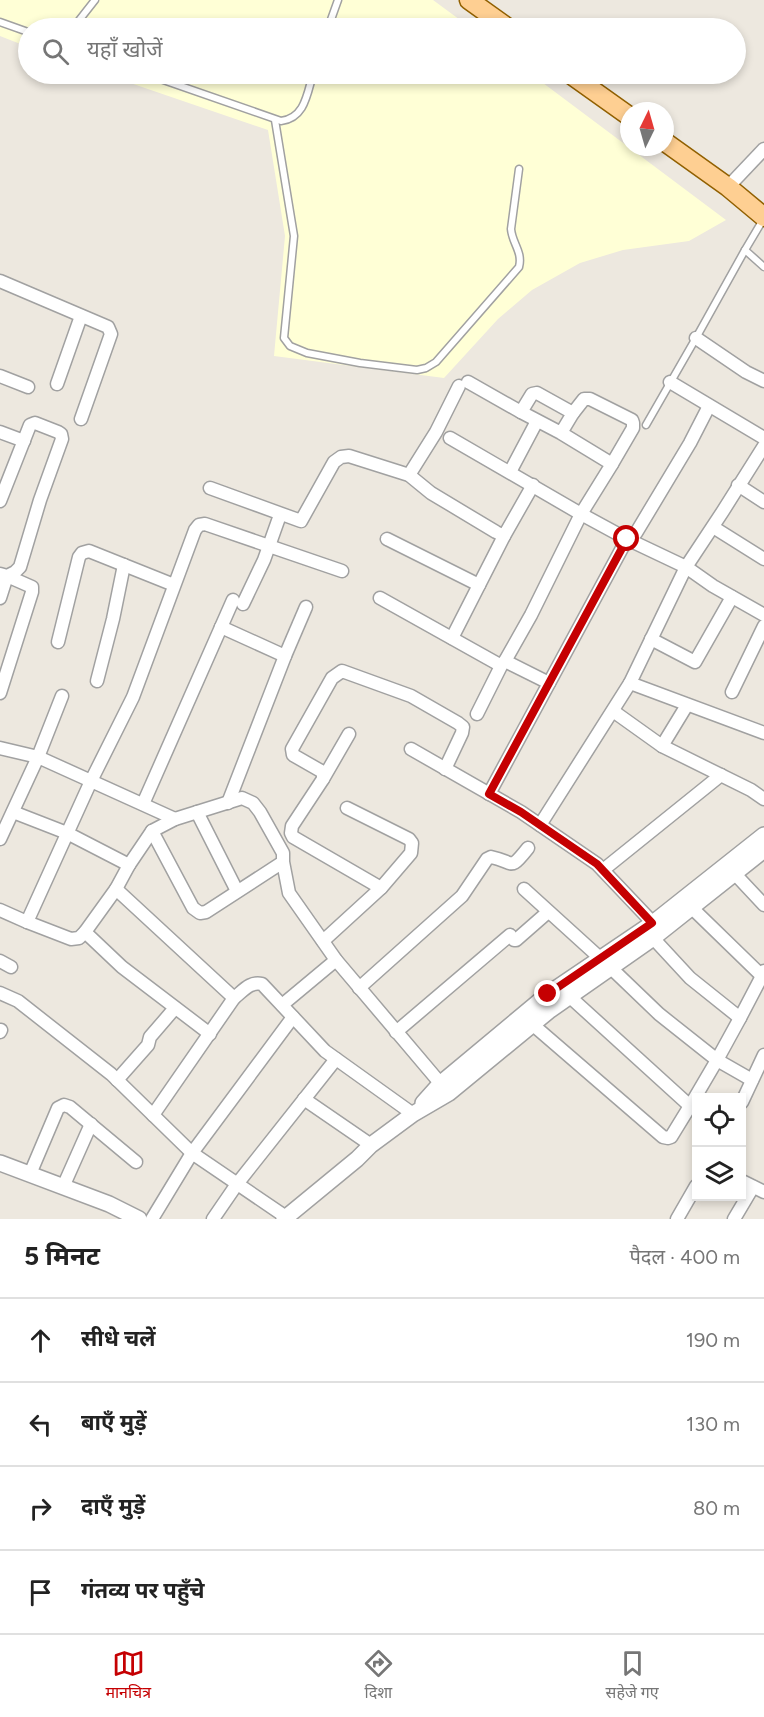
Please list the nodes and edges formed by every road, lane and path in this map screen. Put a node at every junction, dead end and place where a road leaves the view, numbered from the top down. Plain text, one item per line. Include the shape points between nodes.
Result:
1 (95, 0) edge
2 (338, 0) edge
3 (469, 0) edge
4 (81, 18) edge
5 (332, 18) edge
6 (494, 18) edge
7 (0, 22) edge
8 (18, 28) edge
9 (174, 84) edge
10 (310, 84) edge
11 (584, 84) edge
12 (620, 110) edge
13 (275, 120) junction
14 (674, 149) edge
15 (764, 149) edge
16 (519, 169) dead end
17 (728, 188) junction
18 (763, 214) edge
19 (745, 250) junction
20 (764, 267) edge
21 (0, 281) edge
22 (81, 316) junction
23 (696, 338) junction
24 (0, 376) edge
25 (764, 381) edge
26 (670, 382) junction
27 (57, 384) dead end
28 (28, 387) dead end
29 (709, 406) junction
30 (521, 412) junction
31 (573, 413) junction
32 (81, 419) dead end
33 (537, 421) junction
34 (646, 425) dead end
35 (0, 432) edge
36 (561, 433) junction
37 (450, 438) dead end
38 (764, 438) edge
39 (24, 441) junction
40 (764, 446) edge
41 (612, 464) junction
42 (510, 472) junction
43 (409, 475) junction
44 (533, 485) junction
45 (738, 485) junction
46 (210, 488) dead end
47 (0, 501) edge
48 (764, 502) edge
49 (280, 514) junction
50 (581, 514) junction
51 (713, 527) junction
52 (504, 536) junction
53 (387, 539) dead end
54 (627, 539) junction
55 (269, 546) junction
56 (764, 559) edge
57 (124, 565) junction
58 (686, 567) junction
59 (342, 571) dead end
60 (3, 575) edge
61 (174, 585) junction
62 (479, 585) junction
63 (732, 597) junction
64 (0, 598) edge
65 (380, 598) dead end
66 (306, 607) dead end
67 (764, 615) edge
68 (764, 626) edge
69 (221, 627) junction
70 (452, 638) junction
71 (651, 639) junction
72 (58, 642) dead end
73 (285, 656) junction
74 (504, 662) junction
75 (97, 681) dead end
76 (549, 683) junction
77 (630, 683) junction
78 (732, 692) dead end
79 (0, 693) edge
80 (62, 696) dead end
81 (687, 705) junction
82 (613, 711) junction
83 (477, 714) dead end
84 (764, 733) edge
85 (349, 734) dead end
86 (662, 746) junction
87 (0, 748) edge
88 (411, 749) dead end
89 (38, 758) junction
90 (445, 769) junction
91 (721, 775) junction
92 (323, 779) junction
93 (91, 781) junction
94 (489, 794) junction
95 (764, 800) edge
96 (228, 803) junction
97 (143, 804) junction
98 (347, 808) dead end
99 (13, 812) junction
100 (197, 812) junction
101 (175, 819) junction
102 (540, 825) junction
103 (152, 831) junction
104 (67, 833) junction
105 (764, 835) edge
106 (0, 839) edge
107 (528, 848) dead end
108 (764, 850) edge
109 (283, 862) junction
110 (129, 865) junction
111 (603, 870) junction
112 (735, 874) junction
113 (381, 888) junction
114 (116, 889) junction
115 (524, 889) dead end
116 (237, 891) junction
117 (764, 905) edge
118 (692, 908) junction
119 (0, 910) edge
120 (548, 912) junction
121 (27, 922) junction
122 (653, 930) junction
123 (85, 932) junction
124 (323, 941) junction
125 (336, 960) junction
126 (605, 963) junction
127 (763, 973) edge
128 (359, 988) junction
129 (0, 993) edge
130 (569, 996) junction
131 (234, 998) junction
132 (282, 1005) junction
133 (175, 1008) junction
134 (293, 1017) junction
135 (740, 1018) junction
136 (532, 1024) junction
137 (396, 1032) junction
138 (210, 1034) junction
139 (764, 1055) edge
140 (336, 1059) junction
141 (717, 1060) junction
142 (117, 1080) junction
143 (752, 1080) junction
144 (444, 1088) junction
145 (746, 1093) edge
146 (304, 1099) junction
147 (690, 1106) junction
148 (414, 1114) junction
149 (153, 1115) junction
150 (91, 1124) junction
151 (370, 1145) junction
152 (192, 1153) junction
153 (136, 1162) dead end
154 (0, 1163) edge
155 (30, 1174) junction
156 (237, 1184) junction
157 (63, 1187) junction
158 (759, 1190) edge
159 (692, 1193) edge
160 (285, 1218) edge
161 (139, 1219) edge
162 (152, 1219) edge
163 (213, 1219) edge
164 (676, 1219) edge
165 (734, 1219) edge

1 - 4 lane
2 - 5 lane
3 - 6 main road
7 - 8 lane
9 - 13 lane
10 - 13 lane via 298,114
11 - 12 main road
13 - 16 lane via 294,236 284,338 290,346 307,353 417,370 436,362 519,267 520,252 511,229
14 - 17 main road
15 - 17 street
17 - 18 main road
18 - 19 lane
19 - 20 lane
19 - 23 lane
21 - 22 street
22 - 27 street
22 - 32 street via 108,327 111,334
23 - 25 street
23 - 26 lane
24 - 28 street
26 - 29 street
26 - 34 lane
29 - 38 street
29 - 54 street via 636,533
30 - 31 street via 534,393
30 - 33 street
30 - 43 street via 464,384
31 - 36 street
31 - 41 street via 584,399 590,399 632,420 633,428
33 - 36 street
33 - 42 street
35 - 39 street
36 - 41 street
37 - 42 street
39 - 47 street
39 - 60 street via 33,423 62,437 20,567
40 - 45 street
41 - 50 street
42 - 44 street
43 - 49 street via 349,456 340,457 329,469 301,521
43 - 52 street via 430,494
44 - 50 street
44 - 52 street
45 - 48 street
45 - 51 street
46 - 49 street
49 - 55 street
50 - 54 street
50 - 74 street
51 - 56 street
51 - 58 street
52 - 62 street
53 - 62 street
54 - 58 street
54 - 76 street
55 - 59 street
55 - 61 street via 199,525
55 - 69 street
57 - 61 street
57 - 72 street via 89,551 82,553
57 - 75 street
58 - 63 street
58 - 71 street
60 - 64 street
60 - 79 street via 29,585 32,592
61 - 93 street via 132,697
62 - 70 street
63 - 67 street
63 - 71 street via 695,662
65 - 70 street
66 - 73 street
68 - 78 street
69 - 73 street
69 - 97 street
70 - 74 street via 498,664
71 - 77 street
73 - 96 street
74 - 76 street
74 - 83 street
76 - 94 street
77 - 81 street
77 - 82 street
80 - 89 street
81 - 84 street
81 - 86 street
82 - 86 street
82 - 102 street
85 - 92 street
86 - 91 street
87 - 89 street
88 - 90 street
89 - 93 street
89 - 99 street
90 - 92 street via 462,733 458,723 411,696 342,671 332,678 292,752 321,771
90 - 94 street
91 - 95 street
91 - 111 street
92 - 113 street via 292,826 293,837
93 - 97 street
93 - 104 street
94 - 102 street
96 - 100 street
96 - 109 street via 242,798 253,803 283,853
97 - 101 street
98 - 113 street via 412,843 411,853
99 - 104 street
99 - 106 street
100 - 101 street
100 - 116 street
101 - 103 street
102 - 111 street
103 - 110 street
103 - 116 street via 193,908 200,913
104 - 110 street
104 - 121 street
105 - 122 street
107 - 128 street via 513,864 495,857 487,859 462,896
108 - 112 street
109 - 116 street
109 - 124 street via 289,893
110 - 114 street
111 - 122 street
112 - 117 street
112 - 118 street
113 - 124 street
114 - 123 street
114 - 131 street
115 - 120 street
118 - 122 street
118 - 127 street
119 - 121 street
120 - 126 street
120 - 137 street
121 - 123 street via 71,939
122 - 126 street
122 - 135 street via 690,978
123 - 133 street
124 - 125 street
125 - 128 street
125 - 132 street
126 - 130 street
126 - 141 street via 659,1014
126 - 144 street via 548,994
127 - 135 street
128 - 137 street
129 - 142 street via 18,1001
130 - 136 street
130 - 147 street
131 - 132 street via 256,983 262,984
131 - 138 street
132 - 134 street
133 - 138 street
133 - 142 street
134 - 140 street
134 - 152 street
135 - 141 street
136 - 144 street
136 - 147 street via 663,1137 671,1137
137 - 144 street
138 - 149 street
139 - 143 street
140 - 146 street
140 - 148 street
141 - 143 street
141 - 147 street
142 - 149 street
143 - 145 street
144 - 148 street
146 - 151 street
146 - 156 street
148 - 151 street
149 - 152 street
150 - 153 street
150 - 155 street via 70,1107 58,1108
150 - 157 street
151 - 160 street
152 - 156 street
152 - 162 street
154 - 155 street
155 - 157 street
156 - 160 street
156 - 163 street
157 - 161 street
158 - 165 street
159 - 164 street

